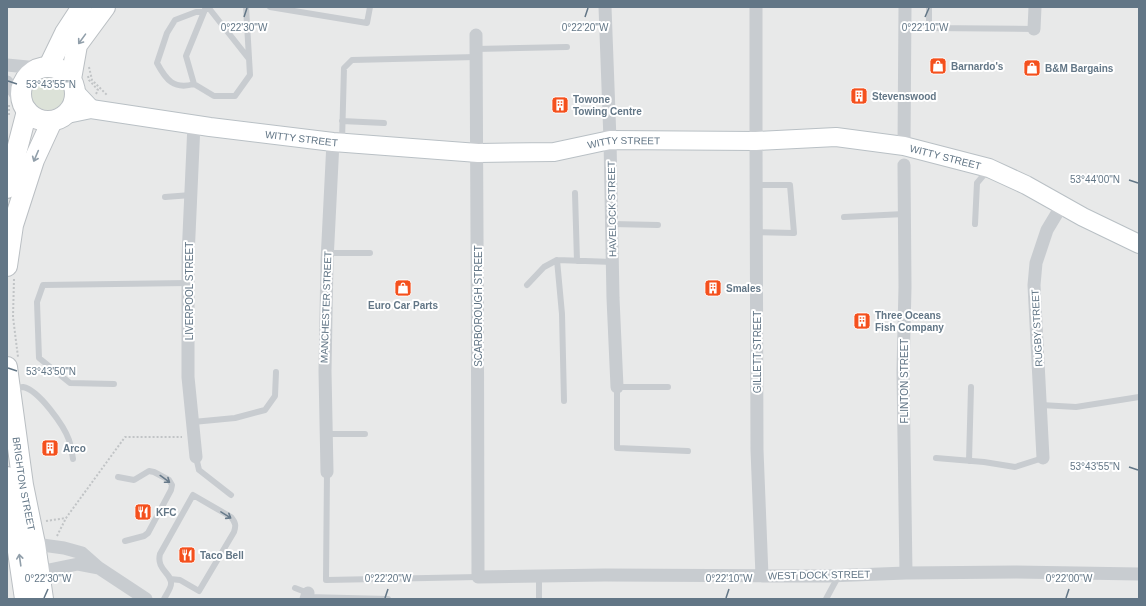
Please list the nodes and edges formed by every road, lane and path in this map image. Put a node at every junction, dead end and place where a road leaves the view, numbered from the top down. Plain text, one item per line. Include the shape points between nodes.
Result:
1 (82, 7) edge
2 (105, 7) edge
3 (246, 7) edge
4 (270, 7) edge
5 (370, 7) edge
6 (605, 7) edge
7 (756, 7) edge
8 (905, 7) edge
9 (929, 7) edge
10 (1035, 7) edge
11 (206, 9) edge
12 (1034, 29) joint
13 (476, 35) dead end
14 (567, 47) dead end
15 (476, 53) junction
16 (249, 59) junction
17 (7, 65) edge
18 (89, 65) dead end
19 (44, 67) junction
20 (7, 82) edge
21 (194, 84) junction
22 (73, 86) junction
23 (109, 97) dead end
24 (25, 107) junction
25 (91, 109) junction
26 (59, 117) junction
27 (342, 121) junction
28 (384, 123) dead end
29 (194, 124) junction
30 (610, 140) junction
31 (756, 141) junction
32 (337, 142) junction
33 (904, 146) junction
34 (478, 154) junction
35 (904, 165) dead end
36 (989, 168) junction
37 (756, 184) junction
38 (7, 188) edge
39 (575, 193) dead end
40 (191, 195) junction
41 (165, 197) dead end
42 (1062, 205) junction
43 (904, 214) junction
44 (844, 217) dead end
45 (612, 224) junction
46 (975, 224) dead end
47 (658, 225) dead end
48 (756, 232) junction
49 (1139, 244) edge
50 (328, 253) junction
51 (370, 253) dead end
52 (557, 260) junction
53 (577, 260) junction
54 (613, 262) junction
55 (7, 266) edge
56 (188, 283) junction
57 (527, 285) dead end
58 (7, 367) edge
59 (276, 372) dead end
60 (114, 384) dead end
61 (617, 387) junction
62 (668, 387) dead end
63 (971, 387) dead end
64 (10, 388) junction
65 (1139, 397) edge
66 (564, 401) dead end
67 (1041, 405) junction
68 (193, 422) junction
69 (326, 434) junction
70 (365, 434) dead end
71 (688, 451) dead end
72 (196, 457) joint
73 (936, 458) dead end
74 (1043, 458) joint
75 (73, 459) dead end
76 (969, 461) junction
77 (327, 472) joint
78 (7, 476) edge
79 (118, 477) dead end
80 (231, 495) dead end
81 (66, 518) dead end
82 (57, 537) dead end
83 (125, 541) dead end
84 (35, 544) junction
85 (99, 568) junction
86 (39, 572) junction
87 (906, 573) junction
88 (1139, 574) edge
89 (839, 575) junction
90 (539, 576) junction
91 (762, 576) junction
92 (478, 577) junction
93 (170, 579) junction
94 (295, 588) dead end
95 (307, 596) edge
96 (25, 599) edge
97 (43, 599) edge
98 (146, 599) edge
99 (164, 599) edge
100 (388, 599) edge
101 (539, 599) edge
102 (826, 599) edge

1 - 19 main road
2 -> 22 main road via 77,45
3 - 16 lane
4 - 5 lane via 367,23
6 - 30 street, HAVELOCK STREET
7 - 31 street, GILLETT STREET
8 - 33 street
9 - 12 lane via 929,28
10 - 12 street
11 - 16 lane
11 - 21 lane via 186,56
11 - 21 lane via 175,20 157,64 162,74 175,85 185,87
13 - 15 street, SCARBOROUGH STREET
14 - 15 lane
15 - 27 lane via 352,60 344,68
15 - 34 street, SCARBOROUGH STREET
16 - 21 lane via 250,75 235,96 214,96
17 - 19 street
18 - 23 path via 92,80
19 - 22 main road via 57,68 65,72
19 - 24 main road via 31,72 23,82 21,95
20 - 24 street
22 - 25 street
22 - 26 main road via 75,100 72,107
24 - 26 main road via 34,117 42,120
24 - 38 main road
25 - 26 street, WITTY STREET
25 - 29 street, WITTY STREET
26 -> 55 main road via 34,160 13,225
27 - 28 lane
27 - 32 lane
29 - 32 street, WITTY STREET
29 - 40 street, LIVERPOOL STREET
30 - 31 street, WITTY STREET
30 - 34 street, WITTY STREET via 554,152
30 - 45 street, HAVELOCK STREET
31 - 33 street, WITTY STREET via 836,137
31 - 37 street, GILLETT STREET
32 - 34 street, WITTY STREET
32 - 50 street, MANCHESTER STREET
33 - 36 street, WITTY STREET
34 - 92 street, SCARBOROUGH STREET
35 - 43 street, FLINTON STREET
36 - 42 street, WITTY STREET
36 - 46 lane via 977,183
37 - 48 street, GILLETT STREET
37 - 48 lane via 790,185 794,233
39 - 53 lane
40 - 41 lane
40 - 56 street, LIVERPOOL STREET
42 - 49 street, WITTY STREET
42 - 67 street, RUGBY STREET via 1047,230 1036,263 1034,286
43 - 44 lane
43 - 87 street, FLINTON STREET
45 - 47 lane
45 - 54 street, HAVELOCK STREET
48 - 91 street, GILLETT STREET via 757,450
50 - 51 lane
50 - 69 street, MANCHESTER STREET
52 - 53 lane
52 - 57 lane via 544,267
52 - 66 lane via 562,314
53 - 54 lane
54 - 61 street, HAVELOCK STREET
56 - 60 lane via 44,284 37,302 39,358 70,383
56 - 68 street, LIVERPOOL STREET via 188,377
58 - 64 main road, BRIGHTON STREET
59 - 68 lane via 275,396 265,410 235,418
61 - 62 lane
61 - 71 lane via 617,448
63 - 76 lane
64 - 75 lane via 24,388 50,409 63,426 70,442
64 - 84 main road, BRIGHTON STREET via 23,485
65 - 67 lane via 1076,407
67 - 74 street, RUGBY STREET
68 - 72 street, LIVERPOOL STREET
69 - 70 lane
69 - 77 street, MANCHESTER STREET
72 - 80 lane via 199,470
73 - 76 lane
74 - 76 lane via 1015,467
77 - 92 lane via 326,580
96 -> 78 main road, BRIGHTON STREET
79 -> 83 lane via 134,480 149,471 169,480 172,485 148,533
81 - 82 path
84 - 85 street via 82,553
84 - 86 main road, BRIGHTON STREET
85 - 86 street via 78,564
85 - 98 street
86 - 97 main road, BRIGHTON STREET
87 - 88 street, WEST DOCK STREET
87 - 89 street, WEST DOCK STREET
89 - 91 street, WEST DOCK STREET
89 - 102 lane
90 - 91 street, WEST DOCK STREET
90 - 92 street, WEST DOCK STREET
90 - 101 lane
93 -> 93 lane via 158,560 193,495 235,521 234,532 199,591 180,580
93 - 99 lane via 171,584
94 - 95 lane
95 - 100 lane

